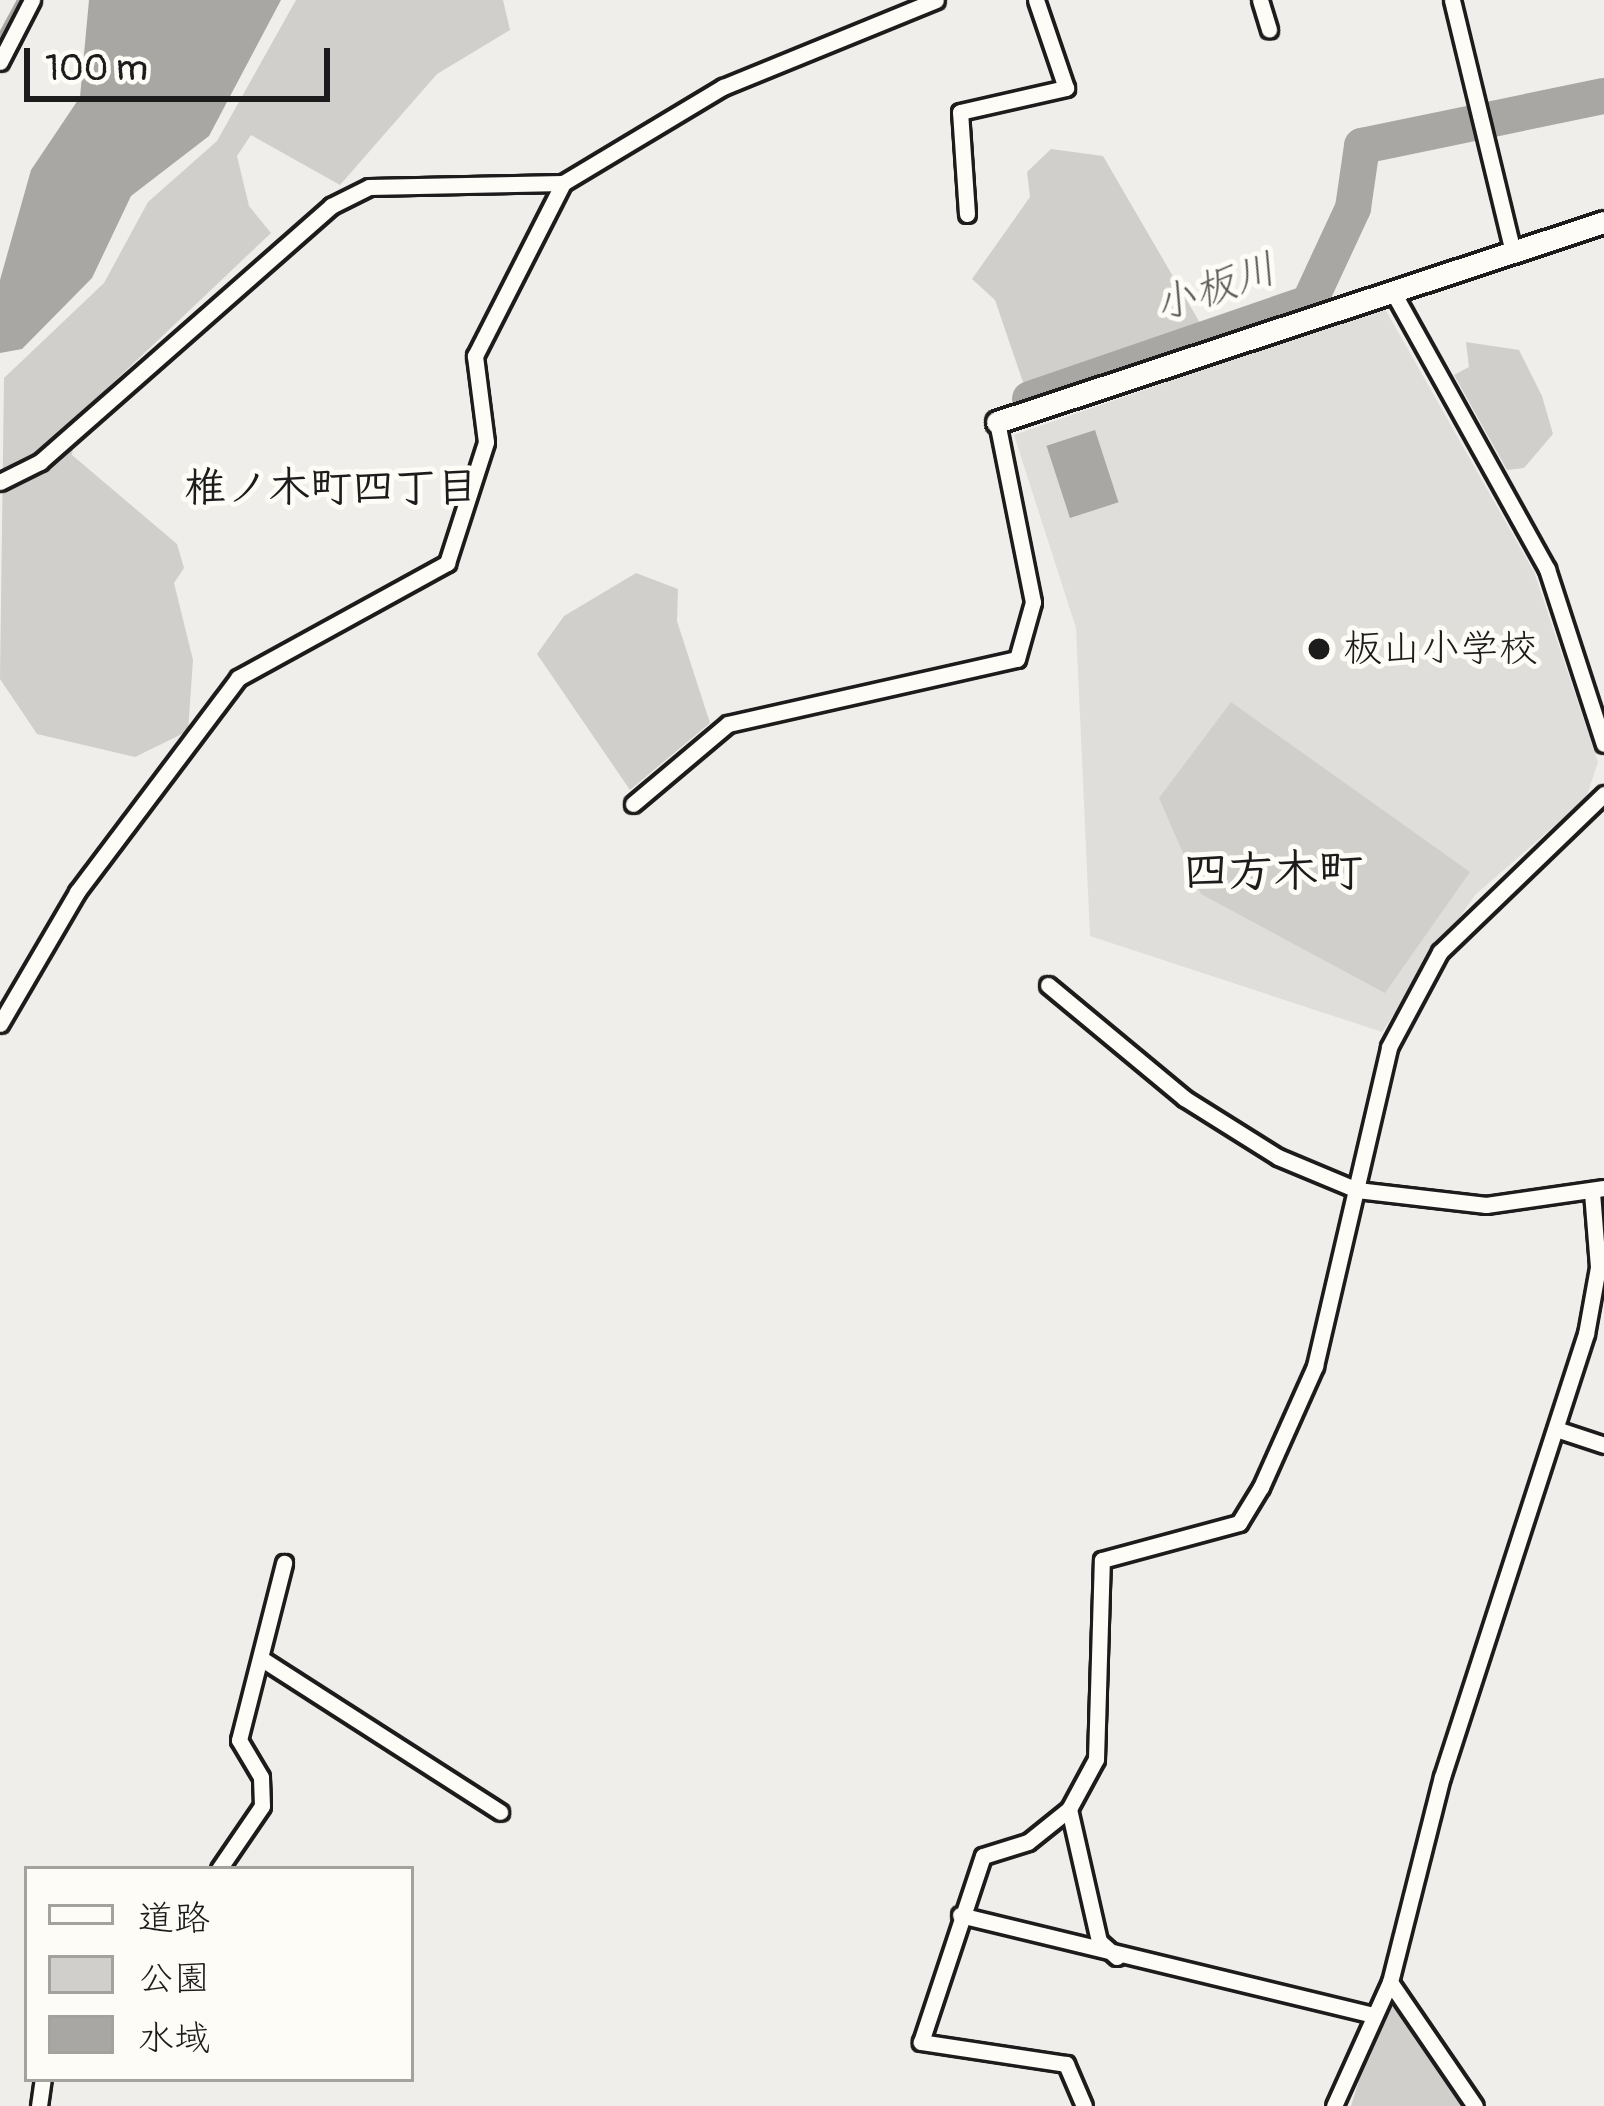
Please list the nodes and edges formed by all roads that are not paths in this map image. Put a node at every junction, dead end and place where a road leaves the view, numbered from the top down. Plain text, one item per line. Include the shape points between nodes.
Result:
1 (32, 0) edge
2 (936, 0) edge
3 (1036, 0) edge
4 (1260, 0) edge
5 (1452, 0) edge
6 (1269, 30) dead end
7 (0, 62) edge
8 (562, 183) junction
9 (967, 214) dead end
10 (1604, 222) edge
11 (1513, 252) junction
12 (1394, 294) junction
13 (998, 422) joint
14 (0, 482) edge
15 (1604, 744) edge
16 (1604, 794) edge
17 (633, 805) dead end
18 (1048, 985) dead end
19 (0, 1024) edge
20 (1357, 1190) junction
21 (1598, 1190) edge
22 (1556, 1430) junction
23 (1604, 1445) edge
24 (284, 1563) dead end
25 (262, 1659) junction
26 (1069, 1809) junction
27 (500, 1812) dead end
28 (221, 1866) edge
29 (960, 1915) junction
30 (1123, 1962) junction
31 (1390, 1982) junction
32 (1370, 2014) junction
33 (1084, 2106) edge
34 (1334, 2106) edge
35 (1474, 2106) edge

1 - 7 street
2 - 8 street via 723,87
3 - 9 street via 1066,88 960,112
4 - 6 street
5 - 11 street
8 - 14 street via 369,187 331,206 40,462
8 - 19 street via 476,356 486,442 447,562 238,678 77,892
10 - 11 street
11 - 12 street
12 - 13 street
12 - 15 street via 1547,569
13 - 17 street via 1034,602 1017,659 728,724
16 - 20 street via 1440,952 1389,1047
18 - 20 street via 1184,1098 1278,1157
20 - 21 street via 1486,1205
20 - 26 street via 1315,1366 1240,1523 1102,1560 1096,1759
21 - 22 street via 1594,1301
22 - 23 street
22 - 31 street via 1442,1778
24 - 25 street
25 - 27 street
25 - 28 street via 239,1740 261,1778 262,1807
26 - 29 street via 1028,1842 982,1856
26 - 30 street via 1100,1942
29 - 30 street
29 - 33 street via 922,2042 1066,2064
30 - 32 street
31 - 32 street
31 - 35 street
32 - 34 street

